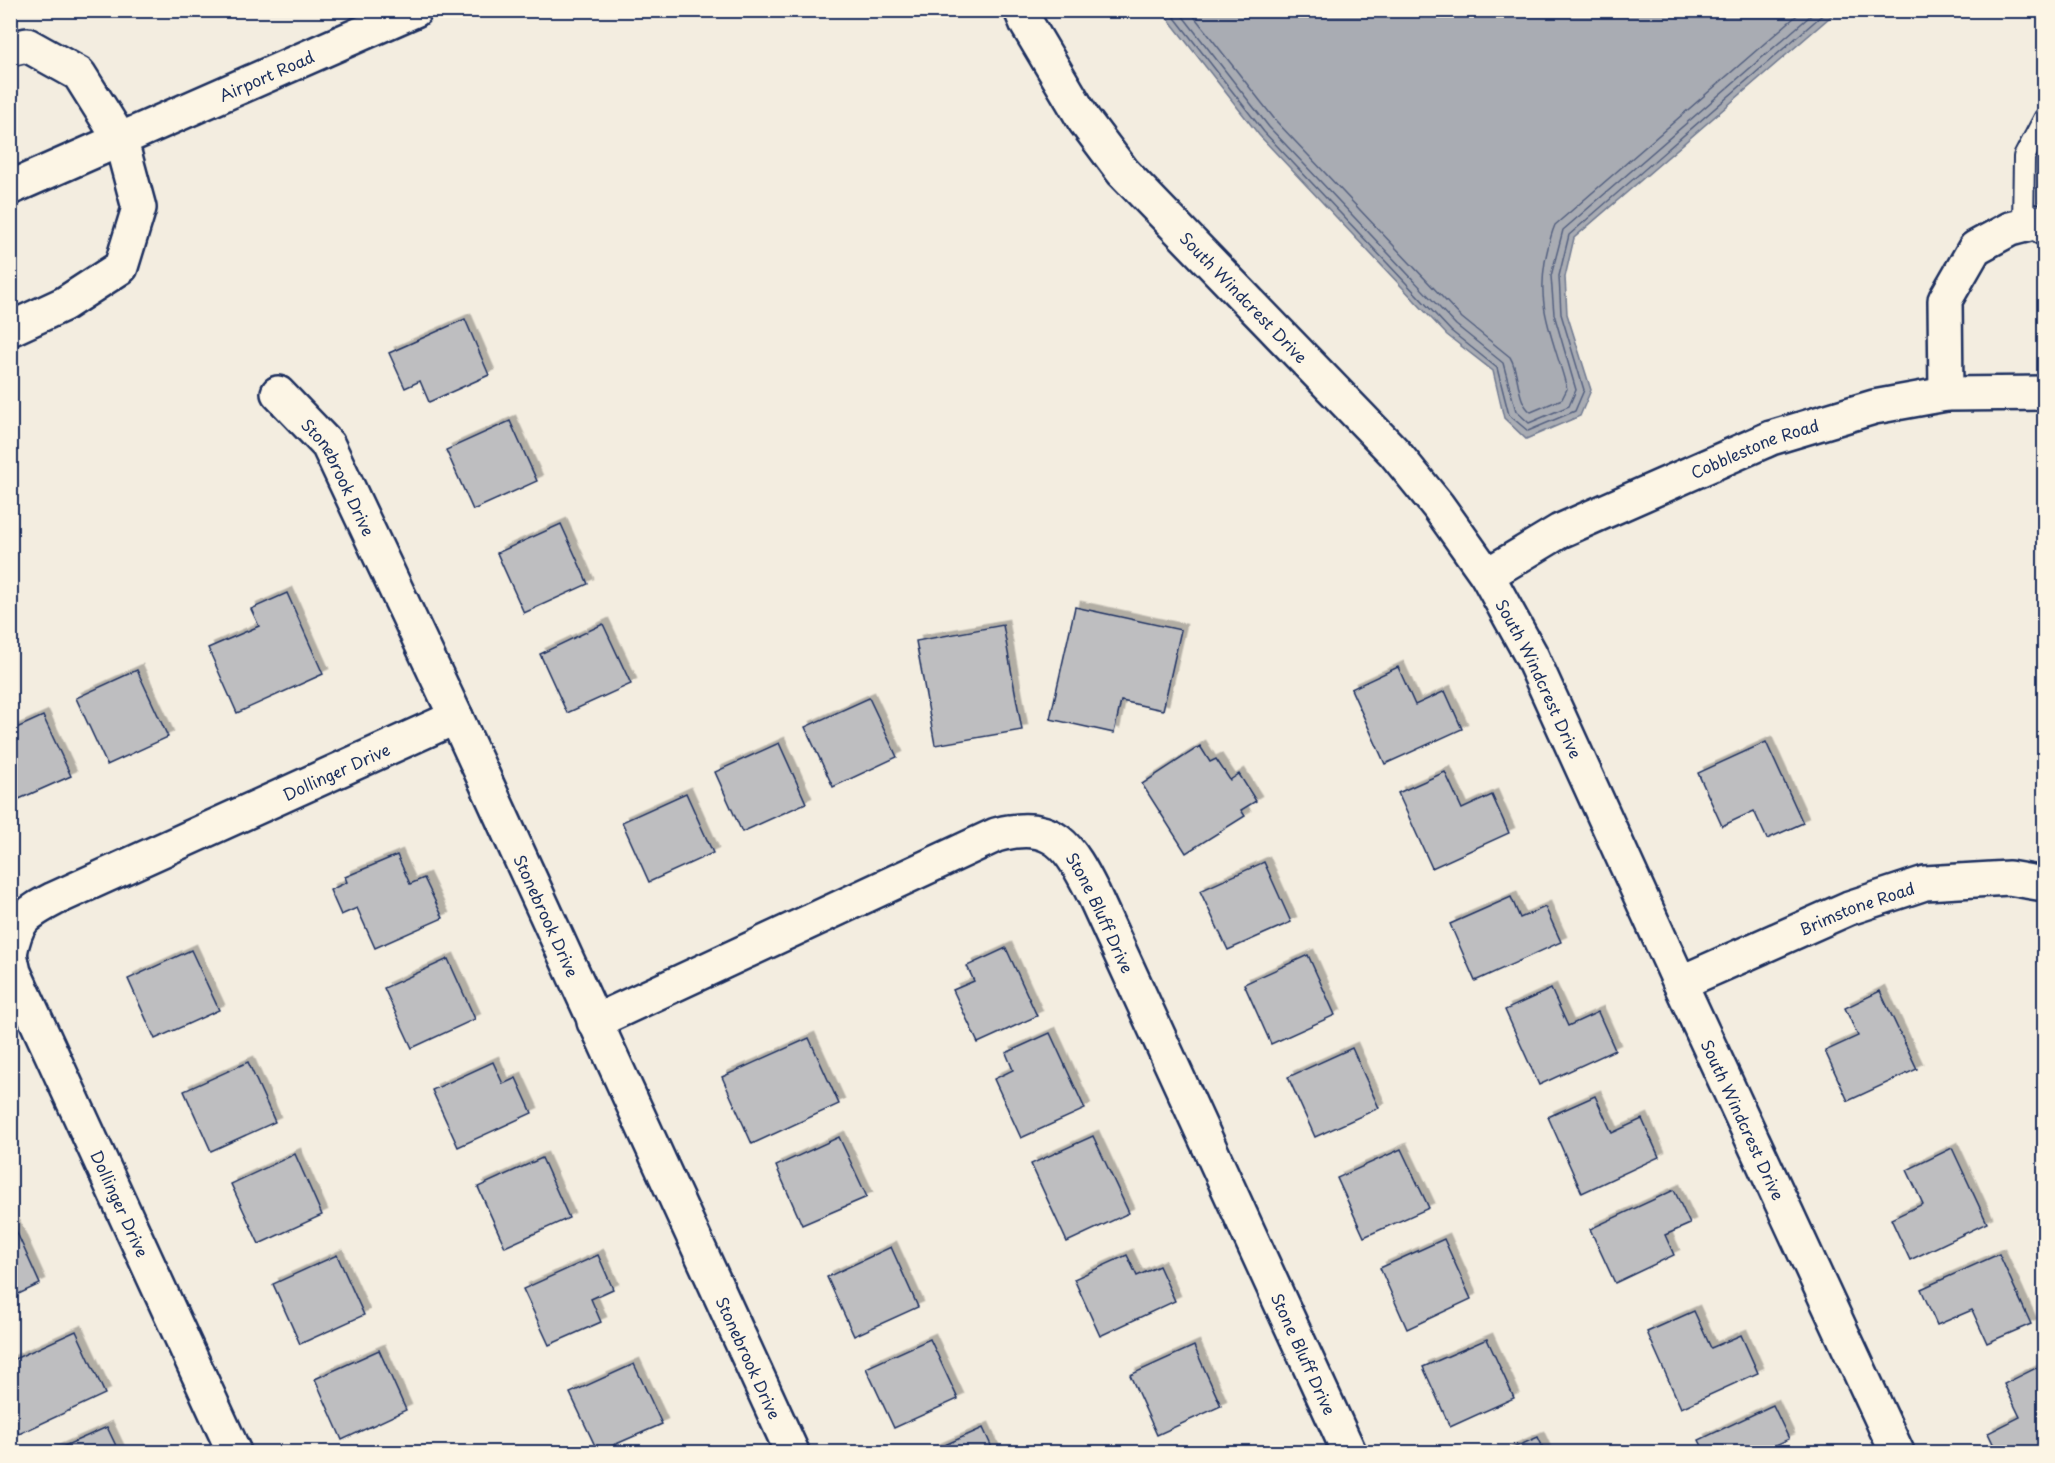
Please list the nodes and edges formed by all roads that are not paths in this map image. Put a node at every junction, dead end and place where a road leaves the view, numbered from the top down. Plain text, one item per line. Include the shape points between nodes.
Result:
1 (415, 10) edge
2 (1021, 10) edge
3 (10, 49) edge
4 (2044, 119) edge
5 (121, 141) junction
6 (10, 188) edge
7 (2034, 227) edge
8 (10, 329) edge
9 (278, 393) dead end
10 (2044, 393) edge
11 (1946, 394) junction
12 (1487, 575) junction
13 (456, 717) junction
14 (2044, 884) edge
15 (10, 954) edge
16 (1680, 983) junction
17 (594, 1022) junction
18 (234, 1452) edge
19 (792, 1452) edge
20 (1349, 1452) edge
21 (1897, 1452) edge

1 - 5 street, Airport Road
2 - 12 street, South Windcrest Drive via 1084,120 1124,172 1394,452
3 - 5 street via 27,45 79,74
4 - 7 lane via 2024,157
5 - 6 street, Airport Road
5 - 8 street via 139,208 121,267 64,304
7 - 11 street via 2010,229 1975,248 1945,300
9 - 13 street, Stonebrook Drive via 328,445
10 - 11 street, Cobblestone Road
11 - 12 street, Cobblestone Road via 1874,407 1771,438 1560,531
12 - 16 street, South Windcrest Drive via 1532,655
13 - 15 street, Dollinger Drive via 35,909 14,933
13 - 17 street, Stonebrook Drive
14 - 16 street, Brimstone Road via 2009,878 1925,883 1849,908
15 - 18 street, Dollinger Drive via 14,972
16 - 21 street, South Windcrest Drive
17 - 19 street, Stonebrook Drive
17 - 20 street, Stone Bluff Drive via 996,835 1030,829 1048,835 1076,859 1094,893

